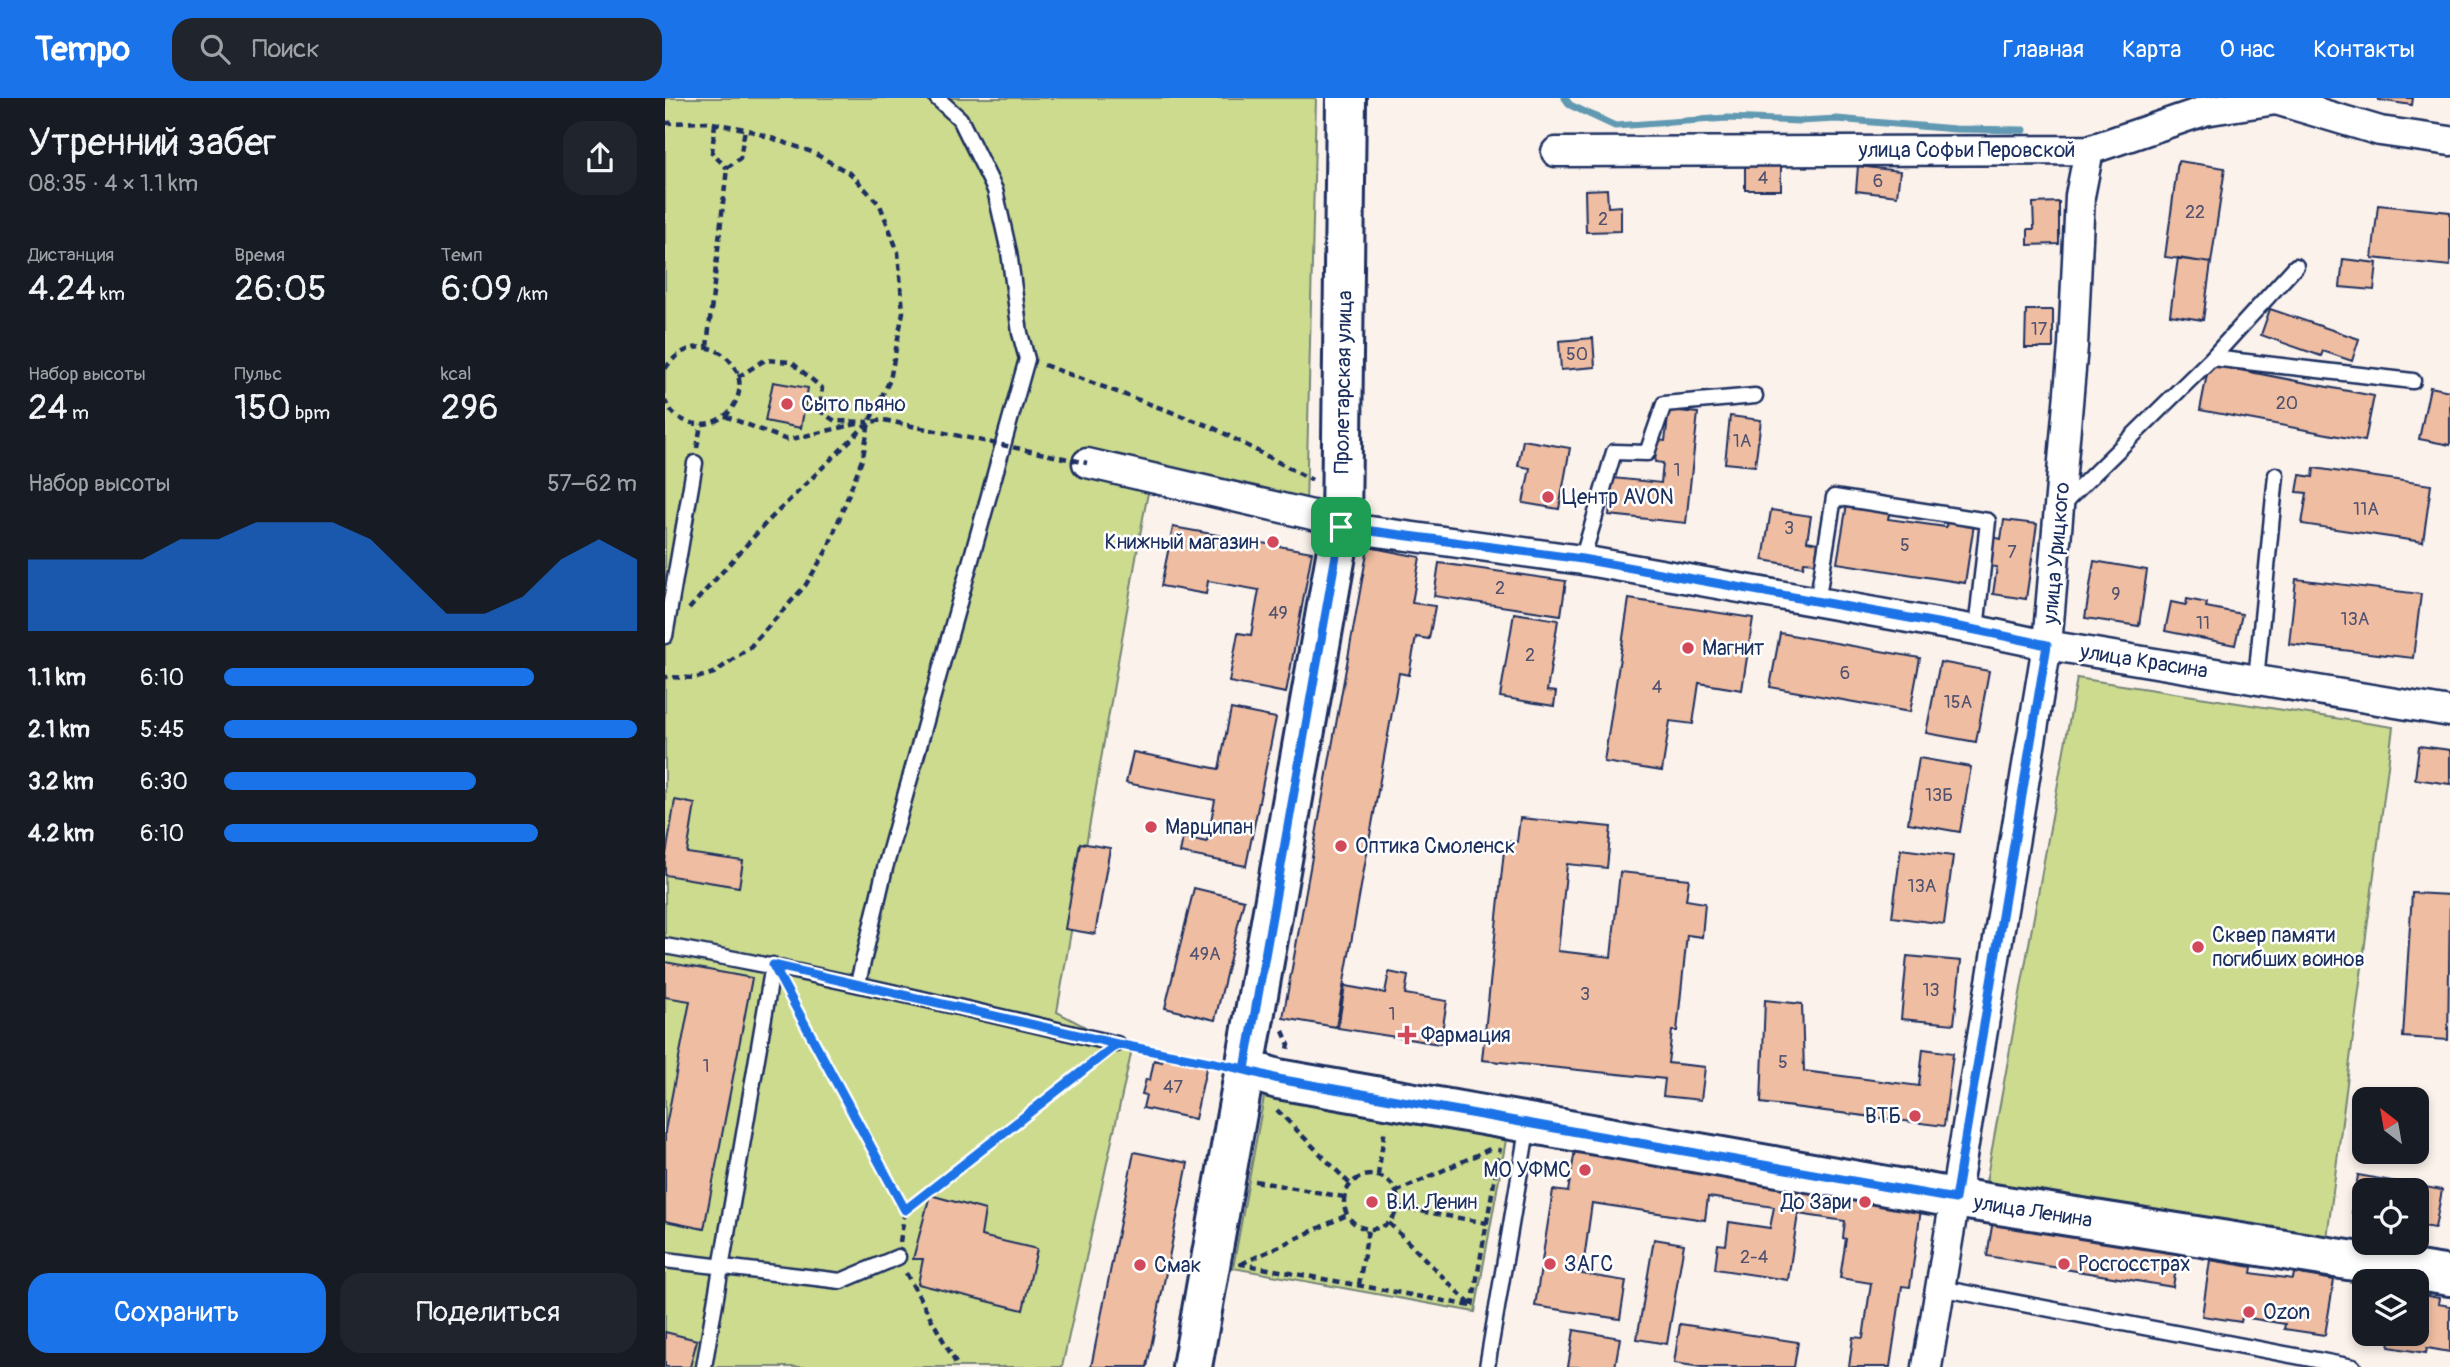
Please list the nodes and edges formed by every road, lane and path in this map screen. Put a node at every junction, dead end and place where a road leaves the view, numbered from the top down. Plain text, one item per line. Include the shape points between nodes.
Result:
1 (937, 98) edge
2 (1346, 98) edge
3 (2275, 99) edge
4 (665, 123) edge
5 (715, 123) junction
6 (745, 129) junction
7 (2450, 141) edge
8 (2089, 150) junction
9 (1556, 152) dead end
10 (727, 168) junction
11 (2296, 265) dead end
12 (707, 347) junction
13 (2212, 358) junction
14 (1027, 359) junction
15 (665, 369) edge
16 (738, 377) junction
17 (2413, 381) dead end
18 (1755, 396) dead end
19 (665, 401) edge
20 (725, 416) junction
21 (869, 422) junction
22 (695, 463) dead end
23 (1087, 463) joint
24 (2276, 475) dead end
25 (1322, 485) dead end
26 (2060, 506) junction
27 (1341, 527) junction
28 (1582, 559) junction
29 (1818, 603) junction
30 (1976, 630) junction
31 (665, 636) edge
32 (2047, 645) junction
33 (665, 677) edge
34 (2256, 680) junction
35 (2450, 712) edge
36 (665, 946) edge
37 (773, 965) junction
38 (858, 983) junction
39 (1117, 1044) junction
40 (1245, 1069) junction
41 (1283, 1105) dead end
42 (1386, 1124) dead end
43 (1515, 1134) junction
44 (1488, 1142) dead end
45 (1258, 1168) dead end
46 (1378, 1175) junction
47 (1255, 1181) junction
48 (1350, 1184) junction
49 (1397, 1192) junction
50 (1253, 1193) dead end
51 (1344, 1197) junction
52 (1955, 1199) junction
53 (1398, 1207) junction
54 (905, 1210) junction
55 (1347, 1215) junction
56 (1389, 1223) junction
57 (1487, 1223) junction
58 (1368, 1230) junction
59 (1243, 1252) dead end
60 (898, 1257) junction
61 (665, 1260) edge
62 (1241, 1264) junction
63 (722, 1267) junction
64 (2450, 1276) edge
65 (1359, 1285) junction
66 (1940, 1287) junction
67 (1472, 1306) junction
68 (704, 1367) edge
69 (958, 1367) edge
70 (1192, 1367) edge
71 (1487, 1367) edge
72 (1927, 1367) edge
73 (2353, 1367) edge

1 - 14 lane via 960,119 995,190
2 - 27 main road, Пролетарская улица
3 - 7 street, улица Софьи Перовской via 2380,131
3 - 8 street, улица Софьи Перовской via 2203,111
4 - 5 path
5 - 6 path
5 - 10 path via 712,153
6 - 10 path via 740,158
6 - 21 path via 812,152 851,174 880,205 898,253 903,312 890,380
8 - 9 street, улица Софьи Перовской
8 - 26 street, улица Урицкого via 2080,196
10 - 12 path
11 - 13 lane
12 - 15 path via 682,351
12 - 16 path via 729,359
13 - 17 lane
13 - 26 lane
14 - 25 path via 1212,427
14 - 38 lane via 885,868
16 - 20 path via 738,395
16 - 21 path via 765,360 791,362 823,388 821,411 835,421
18 - 28 lane via 1664,404 1647,453 1614,452
19 - 20 path via 688,423 701,425
20 - 21 path via 787,440
21 - 23 path, bridge via 884,421
21 - 31 path via 766,523
21 - 33 path via 863,457 828,548 805,586 750,647 714,673 696,678
22 - 31 lane
23 - 27 street, улица Красина via 1321,517
24 - 34 lane
26 - 32 street, улица Урицкого
27 - 28 street, улица Красина
27 - 40 main road, Пролетарская улица
28 - 29 street, улица Красина
29 - 30 street, улица Красина
29 - 30 lane via 1835,497 1988,521
30 - 32 street, улица Красина
32 - 34 street, улица Красина
32 - 52 street, улица Урицкого
34 - 35 street, улица Красина
36 - 37 lane
37 - 38 lane
37 - 54 path
37 - 63 lane
38 - 39 lane
39 - 40 path
39 - 54 path
40 - 43 main road, улица Ленина
40 - 70 main road, Пролетарская улица
41 - 48 path via 1270,1103
42 - 46 path
43 - 44 path
43 - 49 path
43 - 52 main road, улица Ленина
43 - 57 path
43 - 71 lane
45 - 47 path
46 - 48 path via 1363,1176
46 - 49 path
47 - 50 path
47 - 51 path
48 - 51 path
49 - 53 path
51 - 55 path
52 - 64 main road, улица Ленина
52 - 66 street, улица Урицкого
53 - 56 path
53 - 57 path
54 - 60 path
55 - 58 path
55 - 62 path
56 - 58 path
56 - 67 path
57 - 67 path
58 - 65 path
59 - 62 path
60 - 63 lane via 841,1281
60 - 69 path
61 - 63 lane
62 - 65 path
63 - 68 lane
65 - 67 path
66 - 72 street, улица Урицкого
66 - 73 lane

